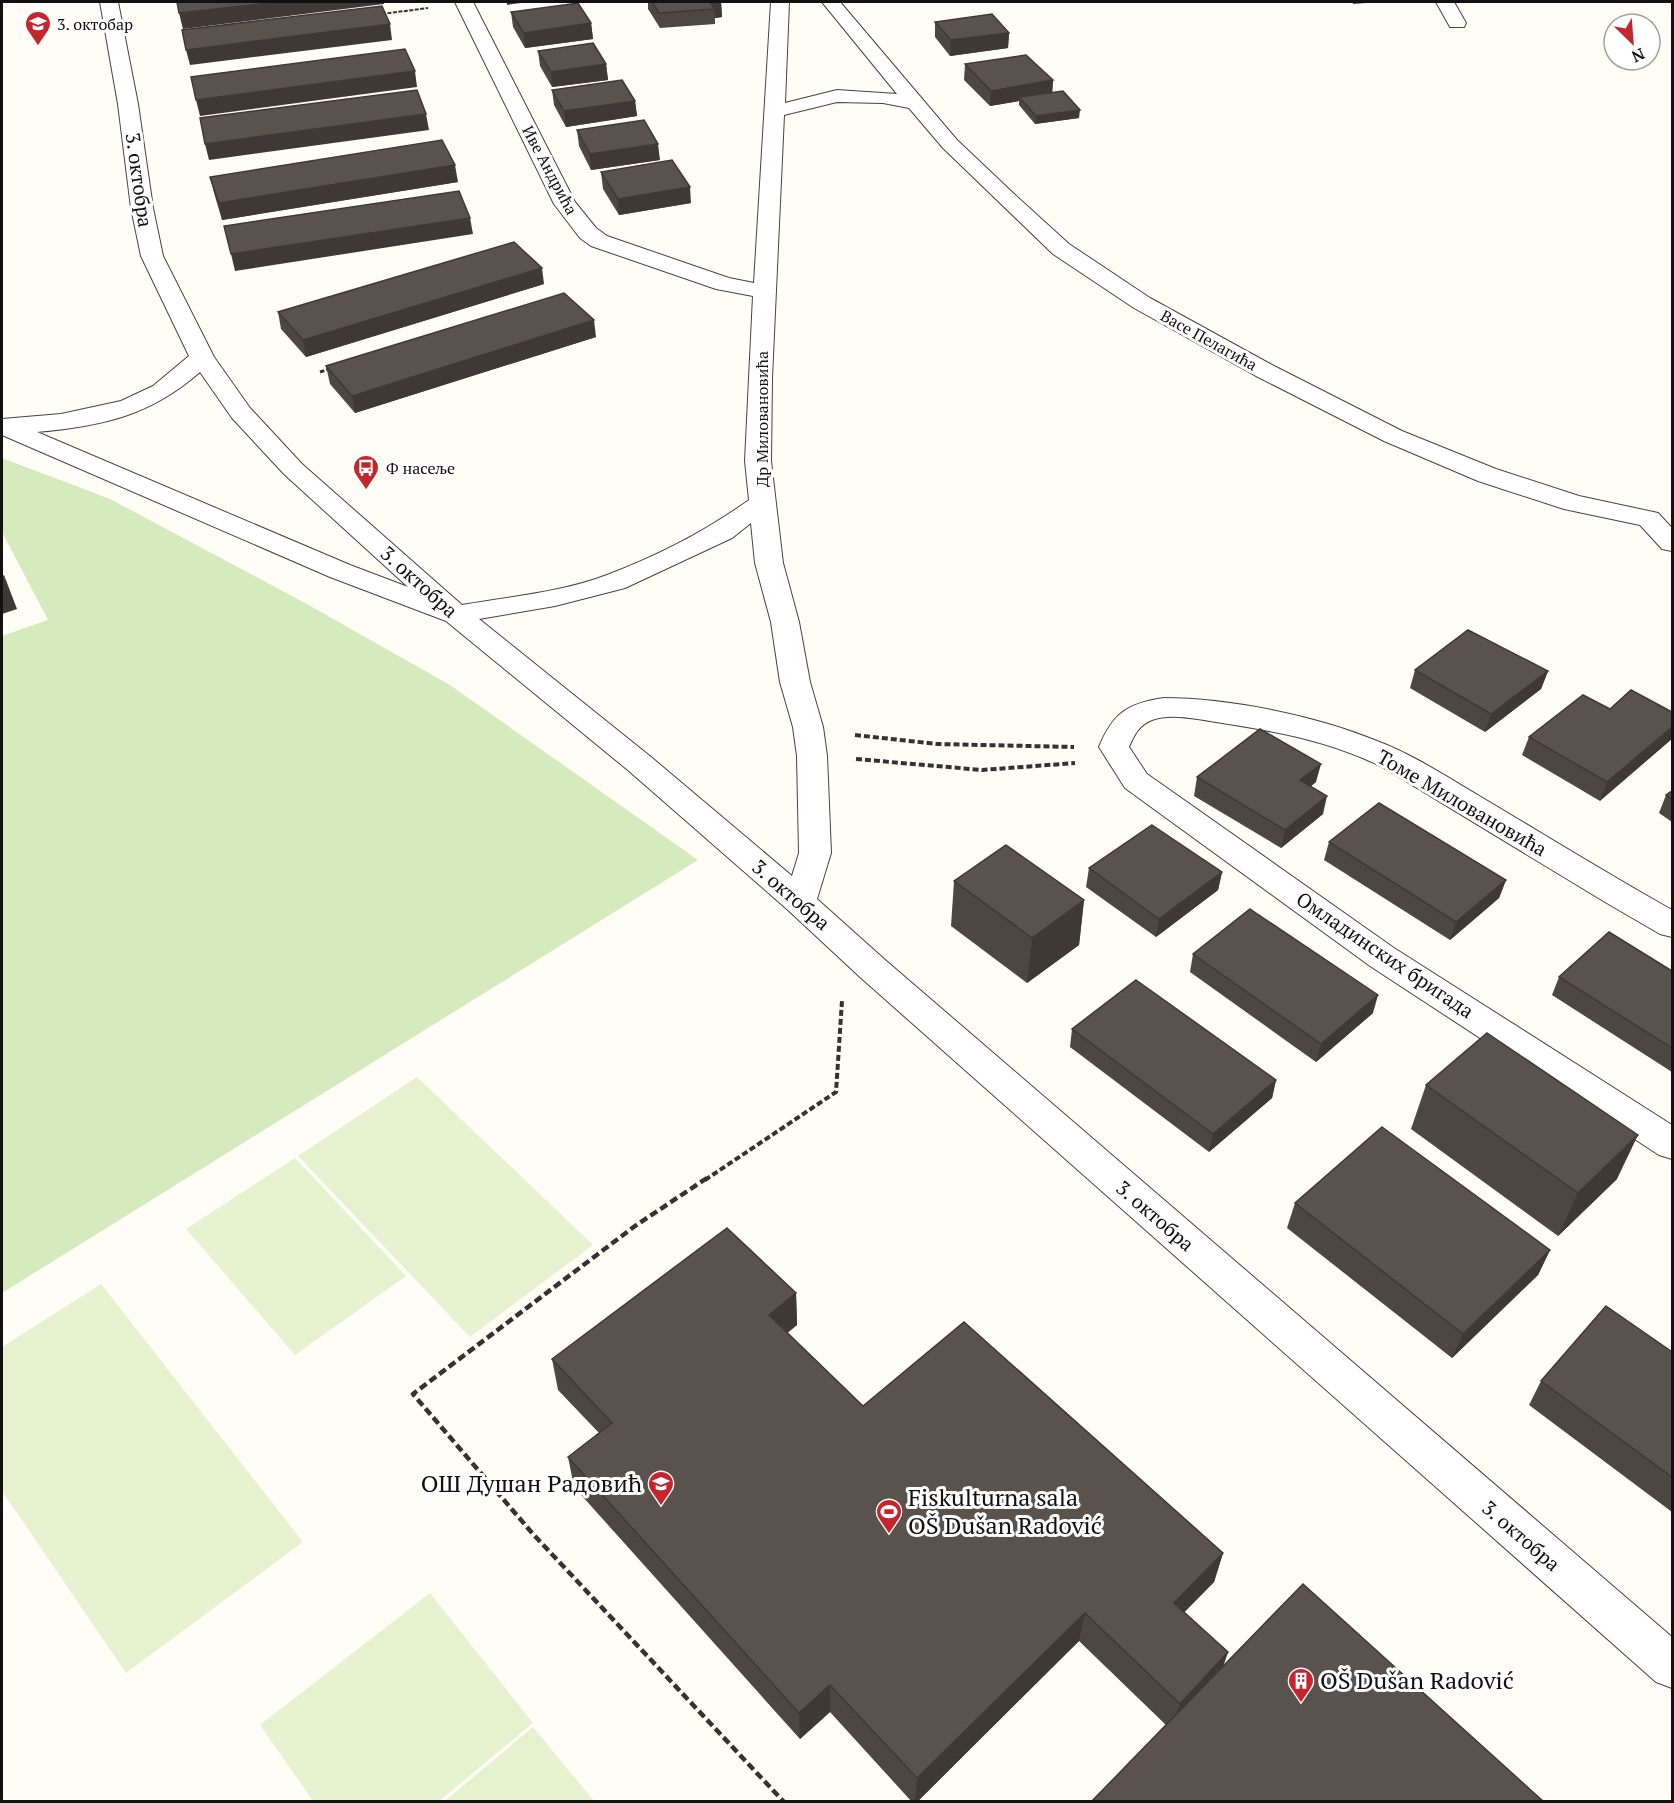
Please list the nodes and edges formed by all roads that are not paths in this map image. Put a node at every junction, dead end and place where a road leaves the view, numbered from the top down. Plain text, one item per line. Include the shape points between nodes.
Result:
1 (109, 2) edge
2 (780, 2) edge
3 (831, 2) edge
4 (1445, 2) edge
5 (464, 3) edge
6 (1456, 23) dead end
7 (916, 103) junction
8 (775, 111) junction
9 (766, 292) junction
10 (202, 358) junction
11 (3, 427) edge
12 (762, 503) junction
13 (1661, 521) edge
14 (1672, 543) edge
15 (456, 615) junction
16 (1114, 747) joint
17 (800, 902) junction
18 (1672, 926) edge
19 (1672, 1144) edge
20 (1672, 1666) edge

1 - 10 street, 3. октобра via 152,256
2 - 8 street, Др Миловановића
3 - 7 street, Васе Пелагића
4 - 6 street
5 - 9 street, Иве Андрића via 565,204 588,233 599,241 723,284
7 - 8 street via 883,97 837,96
7 - 13 street, Васе Пелагића via 950,144 1053,242 1142,303 1393,436 1487,475 1562,500
8 - 9 street, Др Миловановића
9 - 12 street, Др Миловановића via 758,437
10 - 11 street via 147,399 100,415 59,423
10 - 15 street, 3. октобра via 241,413 293,469
11 - 15 street via 340,571
12 - 15 street via 722,532 615,582
12 - 17 street, Др Миловановића via 769,563 812,756 815,853
13 - 14 street, Васе Пелагића
15 - 17 street, 3. октобра via 640,764
16 - 18 street, Томе Миловановића via 1125,722 1146,710 1197,710 1316,730 1386,757
16 - 19 street, Омладинских бригада via 1136,781 1382,957
17 - 20 street, 3. октобра

